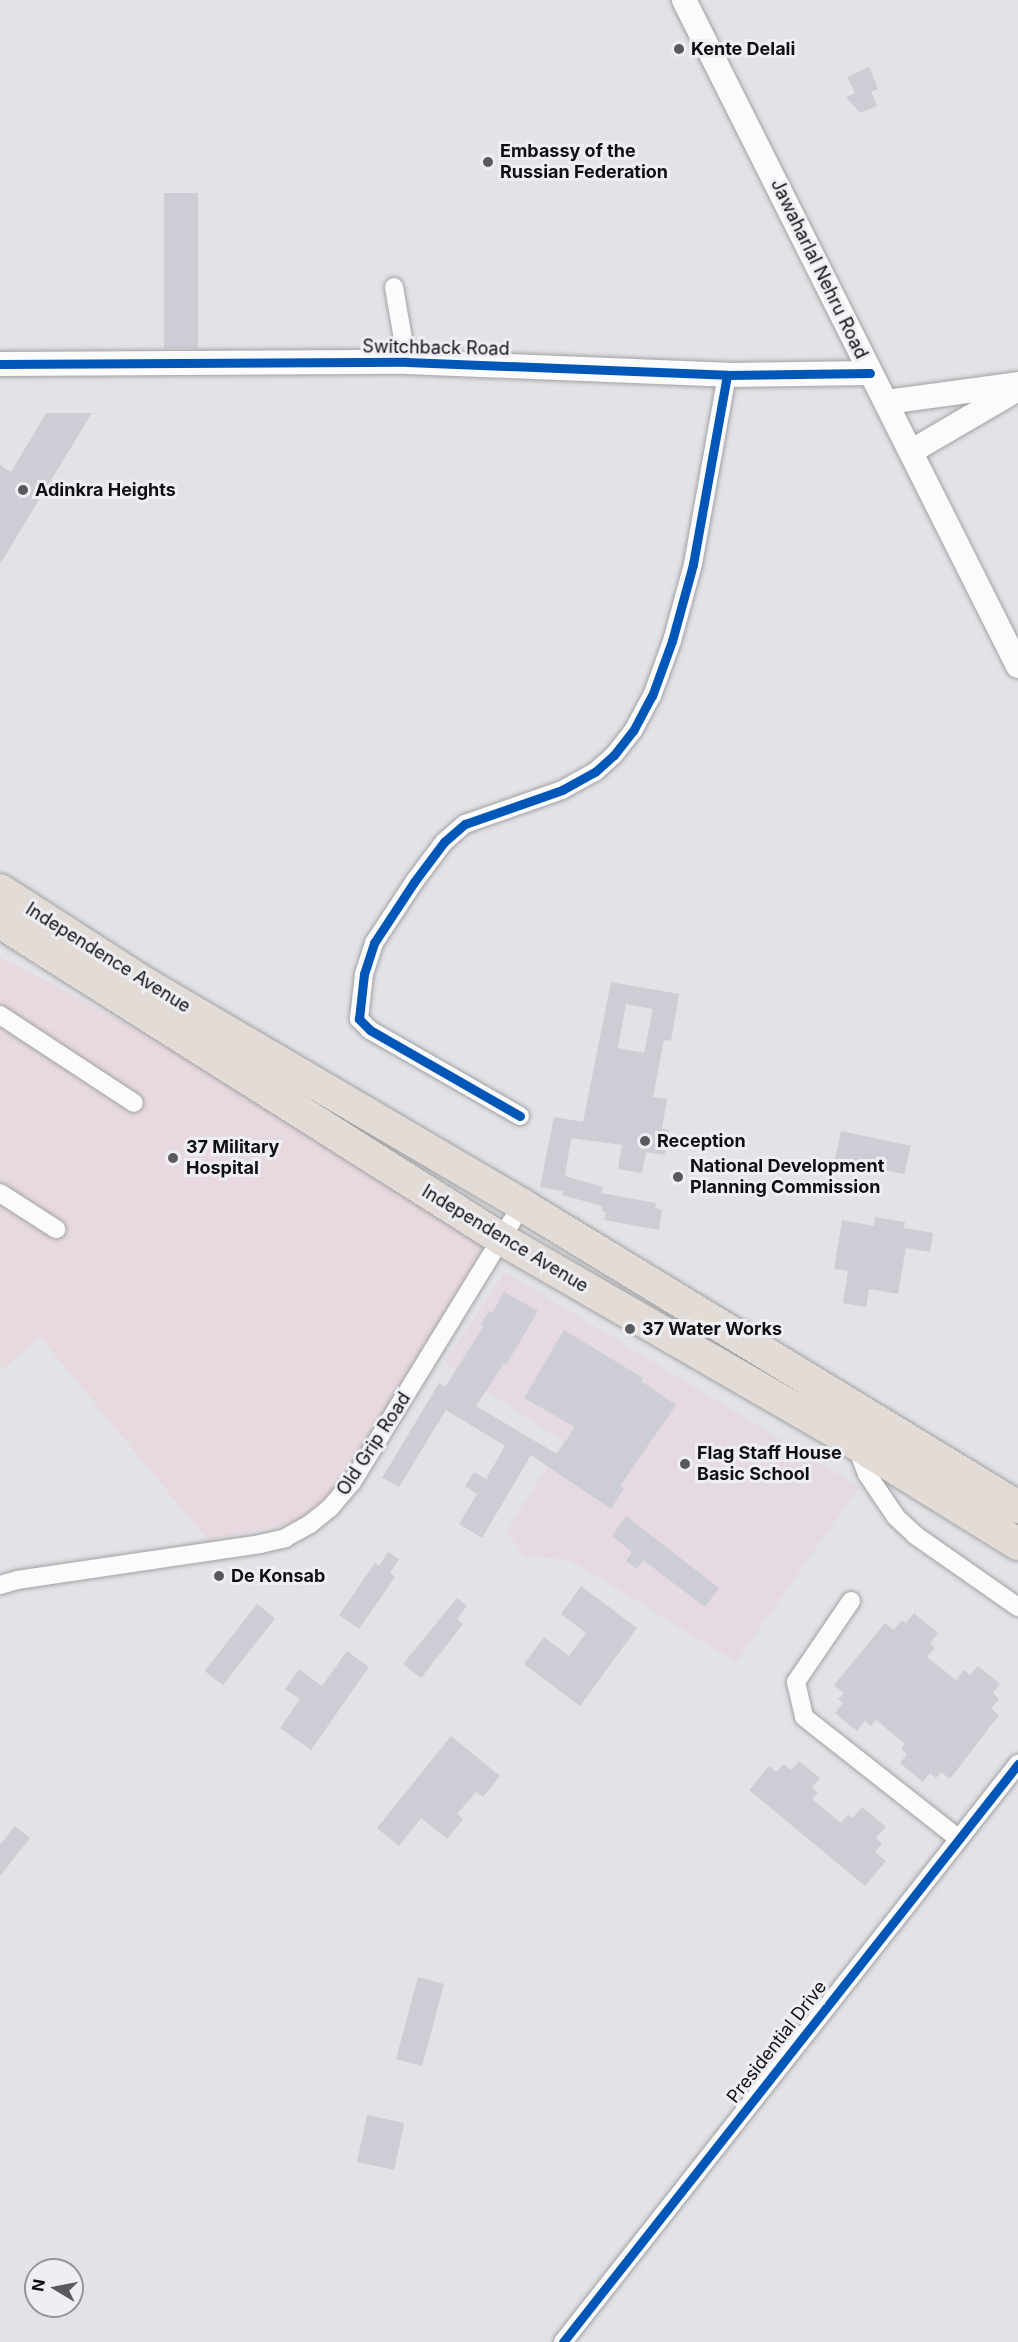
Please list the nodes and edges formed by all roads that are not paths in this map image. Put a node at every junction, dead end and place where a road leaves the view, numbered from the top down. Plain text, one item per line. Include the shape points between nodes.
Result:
1 (684, 0) edge
2 (394, 287) dead end
3 (407, 362) junction
4 (0, 364) edge
5 (870, 373) junction
6 (727, 375) junction
7 (1018, 384) edge
8 (1018, 389) edge
9 (887, 402) junction
10 (912, 452) junction
11 (1018, 666) edge
12 (0, 890) edge
13 (0, 922) edge
14 (2, 1020) edge
15 (134, 1103) dead end
16 (520, 1116) dead end
17 (0, 1193) edge
18 (522, 1205) junction
19 (56, 1229) dead end
20 (502, 1240) junction
21 (855, 1443) junction
22 (1018, 1507) edge
23 (1018, 1544) edge
24 (0, 1585) edge
25 (851, 1600) dead end
26 (1018, 1607) edge
27 (1018, 1764) edge
28 (959, 1839) junction
29 (563, 2342) edge

1 - 5 street, Jawaharlal Nehru Road
2 - 3 street
3 - 4 street, Switchback Road
3 - 6 street, Switchback Road
5 - 6 street, Switchback Road
5 - 9 street, Jawaharlal Nehru Road
6 - 16 street via 693,564 652,696 633,731 595,772 562,790 465,824 444,842 374,943 364,974 359,1019 370,1030
7 - 9 street
8 - 10 street
9 - 10 street, Jawaharlal Nehru Road
10 - 11 street, Jawaharlal Nehru Road
12 - 18 highway, Independence Avenue via 146,984
13 - 20 highway, Independence Avenue
14 - 15 street
17 - 19 street
18 - 20 street, Old Grip Road
18 - 22 highway, Independence Avenue
20 - 21 highway, Independence Avenue
20 - 24 street, Old Grip Road via 352,1482 310,1524 285,1538 260,1544
21 - 23 highway, Independence Avenue
21 - 26 street via 867,1474 896,1517 915,1535
25 - 28 street via 796,1682 804,1717
27 - 28 street, Presidential Drive
28 - 29 street, Presidential Drive

